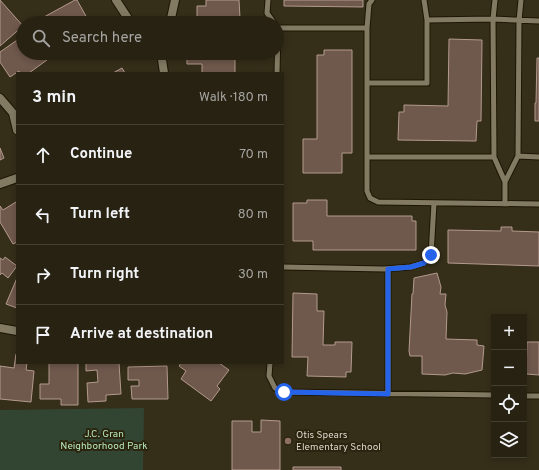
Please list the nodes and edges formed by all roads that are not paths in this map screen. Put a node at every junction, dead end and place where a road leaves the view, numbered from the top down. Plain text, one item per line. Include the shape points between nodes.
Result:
1 (116, 0) edge
2 (175, 0) edge
3 (268, 0) edge
4 (372, 0) edge
5 (424, 0) edge
6 (495, 0) edge
7 (521, 0) edge
8 (127, 16) edge
9 (172, 16) edge
10 (269, 16) edge
11 (493, 19) junction
12 (427, 20) junction
13 (519, 21) junction
14 (539, 21) edge
15 (284, 28) edge
16 (367, 28) junction
17 (161, 60) edge
18 (277, 60) edge
19 (164, 72) edge
20 (277, 72) edge
21 (367, 83) junction
22 (0, 98) edge
23 (16, 126) edge
24 (518, 156) junction
25 (494, 157) junction
26 (539, 157) edge
27 (367, 158) junction
28 (16, 178) edge
29 (506, 182) junction
30 (0, 184) edge
31 (434, 203) junction
32 (506, 204) junction
33 (539, 204) edge
34 (284, 267) edge
35 (388, 269) junction
36 (0, 328) edge
37 (16, 331) edge
38 (270, 364) edge
39 (388, 394) junction
40 (491, 395) edge
41 (527, 396) edge
42 (539, 396) edge

1 - 8 street
2 - 9 street
3 - 10 lane
4 - 16 lane via 369,4
5 - 12 lane
6 - 11 lane
7 - 13 lane
11 - 12 lane
11 - 13 lane
11 - 25 lane
12 - 21 lane via 427,83
13 - 14 lane
13 - 24 lane
15 - 16 lane
16 - 21 lane
17 - 19 street
18 - 20 lane
21 - 27 lane
22 - 23 street via 13,113
24 - 26 lane
24 - 29 lane
25 - 27 lane
25 - 29 lane
27 - 31 lane via 367,191 370,198 378,202
28 - 30 street
29 - 32 lane
31 - 32 lane
31 - 35 lane via 431,255 424,263
32 - 33 lane
34 - 35 lane
35 - 39 lane
36 - 37 street
38 - 39 lane via 269,376 275,388 284,392
39 - 40 lane
41 - 42 lane

